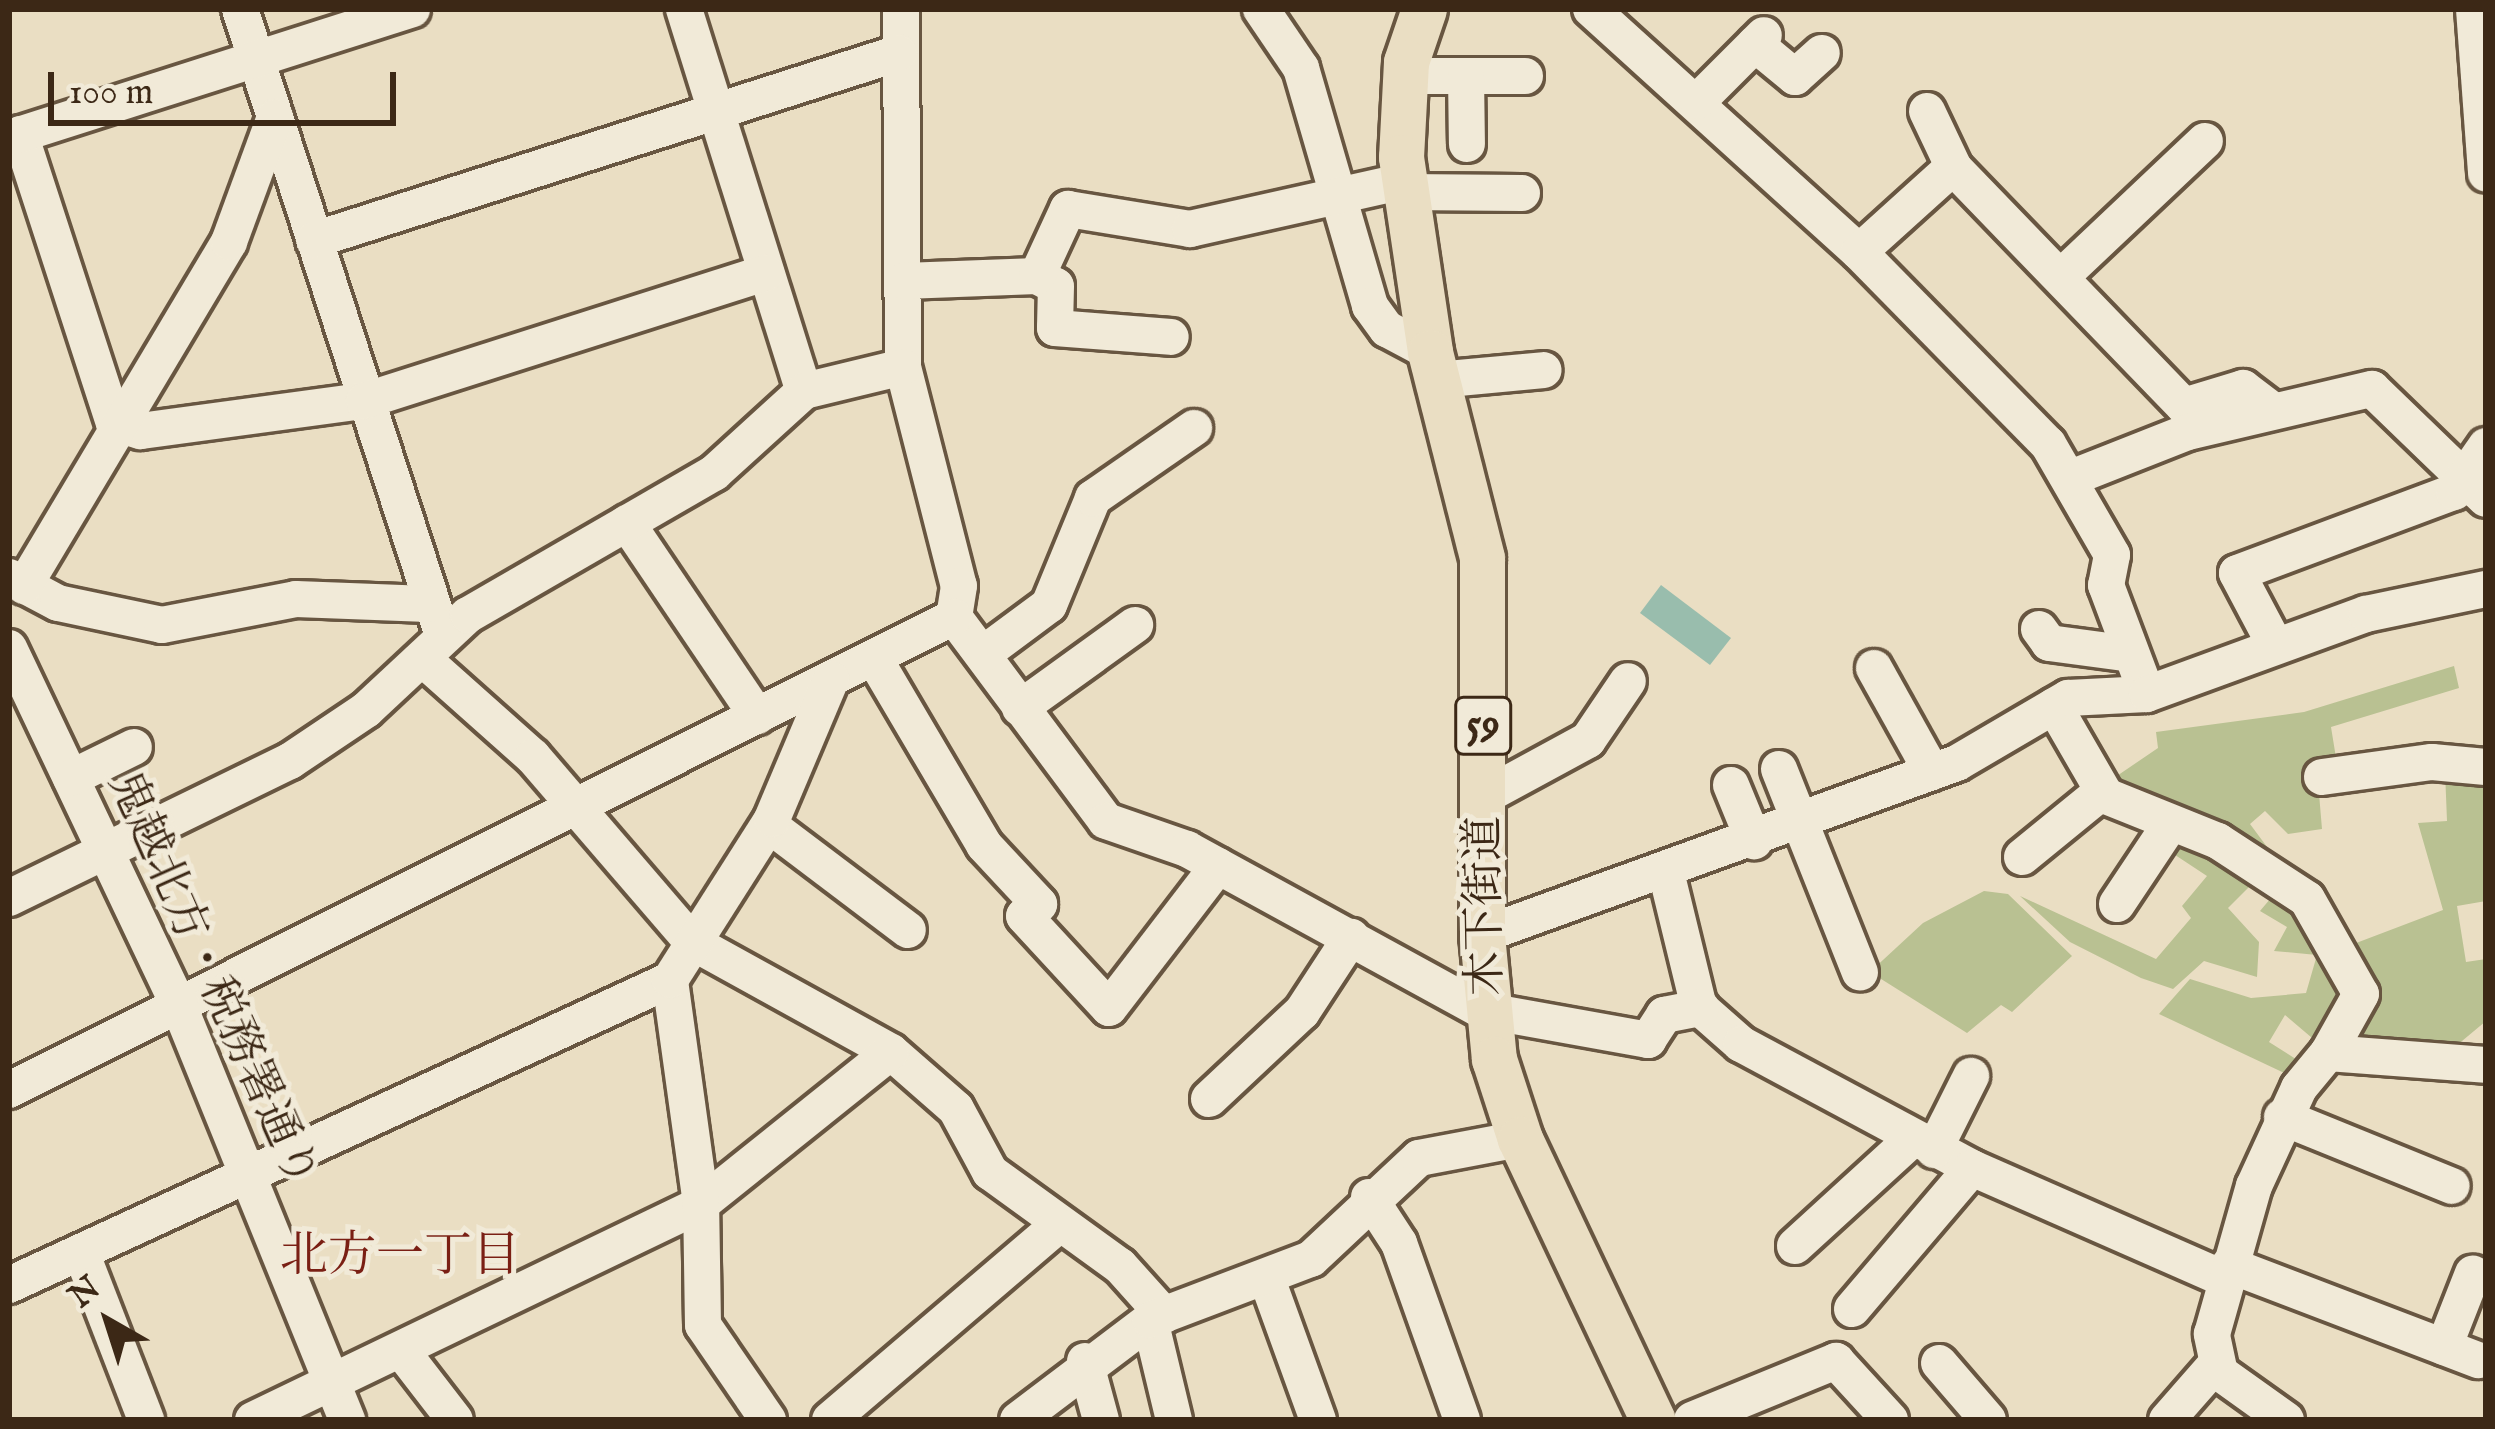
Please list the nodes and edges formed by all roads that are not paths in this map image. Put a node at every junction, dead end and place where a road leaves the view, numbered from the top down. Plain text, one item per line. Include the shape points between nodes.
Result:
1 (240, 9) edge
2 (412, 9) edge
3 (683, 9) edge
4 (901, 9) edge
5 (1261, 9) edge
6 (1424, 9) edge
7 (2474, 9) edge
8 (1616, 16) edge
9 (899, 53) junction
10 (1822, 53) dead end
11 (256, 58) junction
12 (1404, 76) junction
13 (1466, 76) junction
14 (1525, 76) dead end
15 (1698, 101) junction
16 (716, 110) junction
17 (1927, 111) dead end
18 (274, 117) junction
19 (14, 136) edge
20 (2204, 140) dead end
21 (1467, 144) dead end
22 (1955, 170) junction
23 (2486, 174) edge
24 (1404, 186) junction
25 (1522, 193) dead end
26 (1336, 196) junction
27 (314, 240) junction
28 (1859, 252) junction
29 (766, 273) junction
30 (1037, 276) junction
31 (2061, 277) junction
32 (904, 281) junction
33 (1172, 338) dead end
34 (1433, 366) junction
35 (903, 367) junction
36 (1544, 370) dead end
37 (804, 391) junction
38 (364, 401) junction
39 (2273, 411) junction
40 (114, 424) junction
41 (1194, 428) dead end
42 (2486, 446) edge
43 (2072, 478) junction
44 (2475, 489) edge
45 (627, 523) junction
46 (16, 581) edge
47 (2486, 589) edge
48 (954, 617) junction
49 (1135, 625) dead end
50 (2039, 628) dead end
51 (431, 633) junction
52 (2274, 643) junction
53 (9, 648) edge
54 (983, 653) junction
55 (2132, 654) junction
56 (874, 658) junction
57 (1874, 668) dead end
58 (831, 679) junction
59 (1628, 681) dead end
60 (2147, 694) junction
61 (21, 705) edge
62 (2054, 706) junction
63 (1020, 708) junction
64 (757, 716) junction
65 (134, 747) dead end
66 (2486, 767) edge
67 (1779, 769) dead end
68 (1932, 772) junction
69 (2322, 777) dead end
70 (71, 778) junction
71 (1731, 785) dead end
72 (2104, 791) junction
73 (1485, 796) junction
74 (575, 806) junction
75 (1802, 823) junction
76 (2171, 823) junction
77 (769, 825) junction
78 (1754, 842) junction
79 (108, 856) junction
80 (2022, 857) dead end
81 (1218, 866) junction
82 (1667, 876) junction
83 (9, 898) edge
84 (2117, 904) dead end
85 (908, 930) dead end
86 (1482, 935) junction
87 (1351, 937) junction
88 (692, 943) junction
89 (1860, 973) dead end
90 (670, 980) junction
91 (178, 1006) junction
92 (1701, 1009) junction
93 (1488, 1012) junction
94 (2486, 1031) edge
95 (891, 1052) junction
96 (2328, 1053) junction
97 (2471, 1061) edge
98 (1971, 1076) dead end
99 (9, 1090) edge
100 (1208, 1099) dead end
101 (2282, 1118) junction
102 (1520, 1139) junction
103 (1923, 1144) junction
104 (1995, 1170) junction
105 (245, 1173) junction
106 (2452, 1186) dead end
107 (1369, 1197) junction
108 (701, 1204) junction
109 (1057, 1226) junction
110 (1795, 1246) dead end
111 (81, 1252) junction
112 (2227, 1272) junction
113 (2473, 1273) dead end
114 (1268, 1282) junction
115 (9, 1285) edge
116 (1852, 1309) dead end
117 (1157, 1318) junction
118 (404, 1354) junction
119 (1085, 1361) junction
120 (1939, 1363) dead end
121 (2216, 1364) junction
122 (333, 1385) junction
123 (146, 1420) edge
124 (253, 1420) edge
125 (347, 1420) edge
126 (455, 1420) edge
127 (768, 1420) edge
128 (830, 1420) edge
129 (1018, 1420) edge
130 (1101, 1420) edge
131 (1174, 1420) edge
132 (1318, 1420) edge
133 (1462, 1420) edge
134 (1653, 1420) edge
135 (1692, 1420) edge
136 (1890, 1420) edge
137 (1988, 1420) edge
138 (2167, 1420) edge
139 (2286, 1420) edge

1 - 11 street
2 - 11 street
3 - 16 street
4 - 9 street
5 - 26 street via 1301,68
6 - 12 main road, 木下街道 / 59
7 - 23 street
8 - 15 street
9 - 16 street
9 - 32 street
10 - 15 street via 1795,77 1759,39
11 - 18 street
11 - 19 street
12 - 13 street
12 - 24 main road, 木下街道 / 59
13 - 14 street
13 - 21 street
15 - 28 street
16 - 27 street
16 - 29 street
17 - 22 street
18 - 27 street
18 - 40 street via 229,242
19 - 40 street
20 - 31 street
22 - 28 street
22 - 31 street
24 - 25 street
24 - 26 street
24 - 34 main road, 木下街道 / 59
26 - 30 street via 1190,229 1068,209
26 - 34 street via 1370,306
27 - 38 street
28 - 43 street
29 - 37 street
29 - 38 street
30 - 32 street
30 - 33 street via 1056,286 1055,328
31 - 39 street via 2184,406 2243,388
32 - 35 street
34 - 36 street
34 - 73 main road, 木下街道 / 59 via 1482,559
35 - 37 street
35 - 48 street via 959,586
37 - 45 street via 714,473
38 - 40 street via 141,431
38 - 51 street
39 - 43 street
39 - 44 street via 2372,388
40 - 46 street
41 - 54 street via 1093,498 1049,605
42 - 44 street
43 - 55 street via 2112,555 2106,585
44 - 52 street via 2237,572
45 - 51 street
45 - 64 street
46 - 51 street via 162,625 296,598
47 - 52 street
48 - 54 street
48 - 56 street
49 - 63 street
50 - 55 street via 2049,643
51 - 74 street
51 - 79 street via 290,761
52 - 60 street
53 - 61 street, 鬼越北方・税務署通り
54 - 63 street
55 - 60 street
56 - 58 street
56 - 81 street via 984,845 1039,904 1024,916 1109,1008
57 - 68 street
58 - 64 street
58 - 77 street
59 - 73 street via 1588,740
60 - 62 street
61 - 70 street, 鬼越北方・税務署通り
62 - 68 street
62 - 72 street
63 - 81 street via 1106,821
64 - 74 street
65 - 70 street
66 - 69 street via 2432,762
67 - 75 street
68 - 75 street
70 - 79 street, 鬼越北方・税務署通り
71 - 78 street
72 - 76 street
72 - 80 street
73 - 86 main road, 木下街道 / 59
74 - 88 street
74 - 91 street
75 - 78 street
75 - 89 street
76 - 84 street
76 - 96 street via 2307,899 2360,994
77 - 85 street
77 - 88 street
78 - 82 street
79 - 83 street
79 - 91 street, 鬼越北方・税務署通り
81 - 87 street
82 - 86 street
82 - 92 street
86 - 93 main road, 木下街道 / 59
87 - 93 street
87 - 100 street via 1302,1012
88 - 90 street
88 - 95 street
90 - 105 street
90 - 108 street
91 - 99 street
91 - 105 street, 鬼越北方・税務署通り
92 - 93 street via 1664,1015 1648,1040
92 - 103 street via 1796,1079
93 - 102 main road, 木下街道 / 59
94 - 97 street
95 - 108 street
95 - 109 street via 956,1109 990,1172
96 - 97 street
96 - 101 street
98 - 103 street
101 - 106 street
101 - 112 street
102 - 107 street via 1419,1157
102 - 134 main road, 木下街道 / 59
103 - 104 street
103 - 110 street
104 - 112 street
104 - 116 street
105 - 111 street
105 - 122 street, 鬼越北方・税務署通り
107 - 114 street via 1311,1258
107 - 133 street via 1399,1243
108 - 118 street
108 - 127 street via 703,1324
109 - 117 street via 1120,1266
109 - 128 street
111 - 115 street
111 - 123 street
112 - 113 street via 2461,1354
112 - 121 street
114 - 117 street
114 - 132 street
117 - 119 street
117 - 131 street
118 - 122 street
118 - 126 street
119 - 129 street
119 - 130 street
120 - 137 street
121 - 138 street
121 - 139 street
122 - 124 street
122 - 125 street, 鬼越北方・税務署通り
135 - 136 street via 1835,1361

